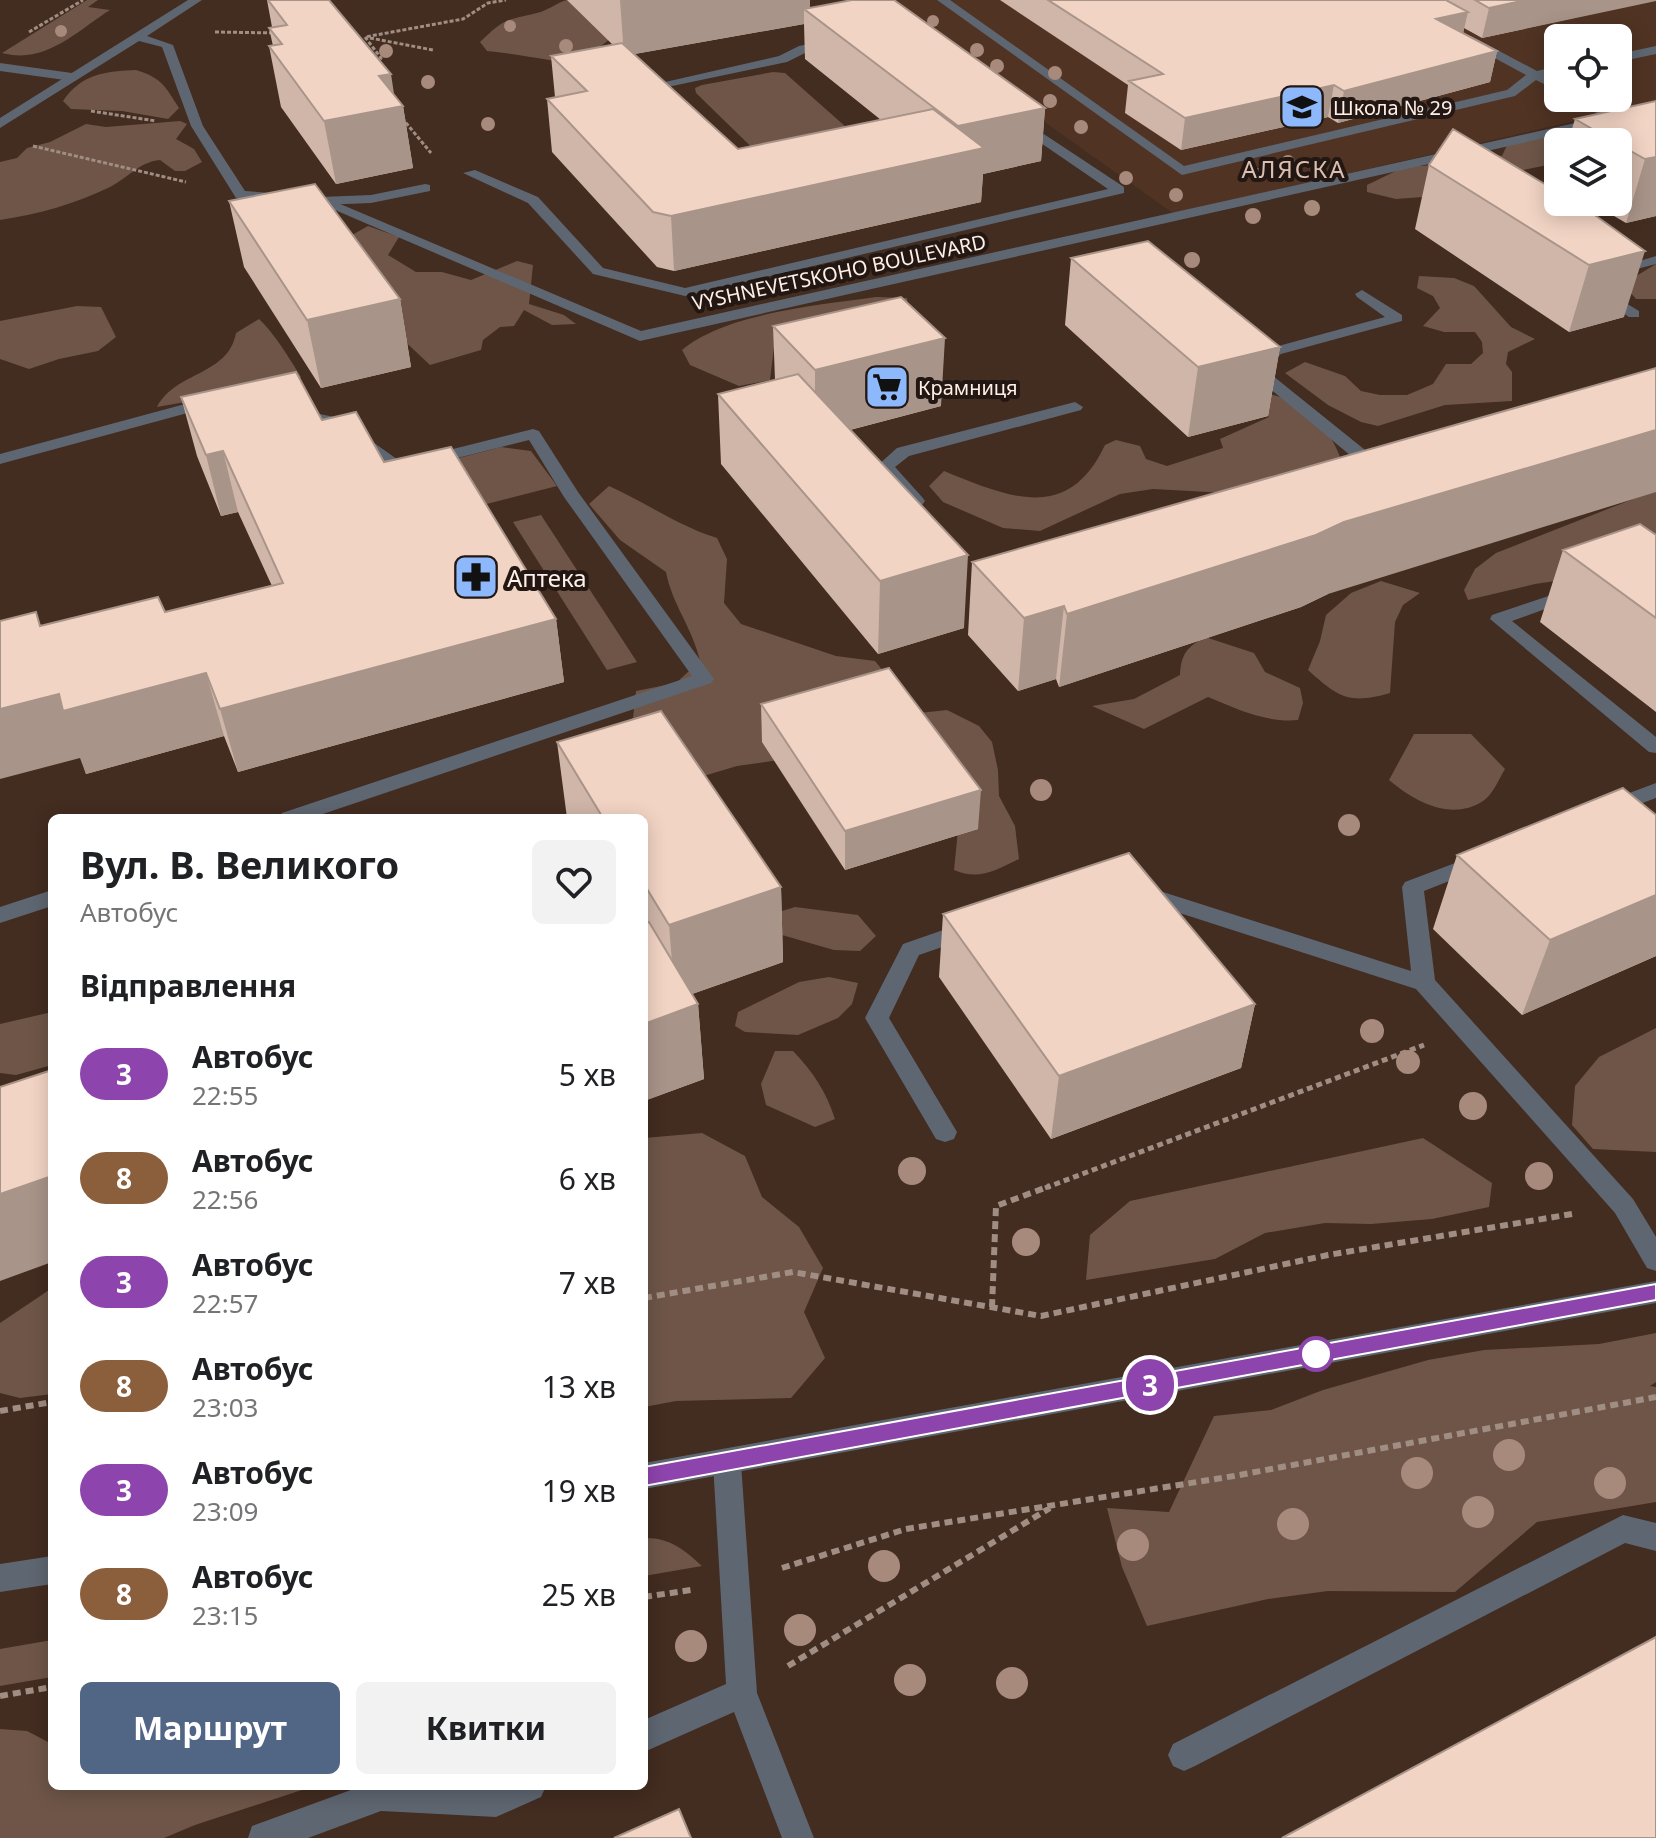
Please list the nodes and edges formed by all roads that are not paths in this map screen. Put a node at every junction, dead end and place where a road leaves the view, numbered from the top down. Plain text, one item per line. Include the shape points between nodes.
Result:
1 (196, 0) edge
2 (943, 0) edge
3 (1452, 30) edge
4 (138, 37) junction
5 (845, 41) edge
6 (1656, 50) edge
7 (1632, 55) edge
8 (0, 67) edge
9 (1544, 73) edge
10 (1534, 75) junction
11 (72, 77) junction
12 (1544, 80) edge
13 (658, 85) edge
14 (1656, 109) edge
15 (1604, 112) edge
16 (1015, 119) edge
17 (1625, 123) junction
18 (0, 124) edge
19 (470, 173) dead end
20 (425, 188) dead end
21 (308, 200) junction
22 (1656, 260) edge
23 (1362, 294) dead end
24 (1634, 314) dead end
25 (224, 399) edge
26 (1075, 407) dead end
27 (270, 409) edge
28 (0, 459) edge
29 (1374, 466) edge
30 (925, 512) edge
31 (1585, 589) edge
32 (1656, 747) edge
33 (1656, 790) edge
34 (301, 814) edge
35 (1585, 819) edge
36 (1499, 853) edge
37 (1116, 885) edge
38 (48, 899) edge
39 (0, 915) edge
40 (984, 923) edge
41 (1424, 983) junction
42 (945, 1132) dead end
43 (1656, 1260) edge
44 (1656, 1292) edge
45 (727, 1463) junction
46 (648, 1475) edge
47 (1656, 1537) edge
48 (48, 1571) edge
49 (0, 1578) edge
50 (742, 1693) junction
51 (648, 1734) edge
52 (1184, 1755) dead end
53 (521, 1790) edge
54 (264, 1838) edge
55 (798, 1838) edge

1 - 4 street
2 - 10 street via 1182,171 1511,93
3 - 10 street
4 - 11 street
4 - 21 street, VYSHNEVETSKOHO BOULEVARD via 167,45 197,126 241,195
5 - 13 street
6 - 7 street
8 - 11 street
9 - 10 street
10 - 12 street
11 - 18 street
14 - 17 street, VYSHNEVETSKOHO BOULEVARD
15 - 17 street
16 - 19 street via 1119,190 685,292 598,271 533,200
17 - 21 street, VYSHNEVETSKOHO BOULEVARD via 640,336
20 - 21 street via 371,199
22 - 24 street via 1590,278
23 - 29 street via 1397,318 1276,351 1253,368
25 - 28 street
26 - 30 street via 903,452 885,466
27 - 34 street via 333,421 398,468 533,434 704,679
31 - 32 street via 1499,619
33 - 35 street
36 - 41 street via 1413,887
37 - 41 street
38 - 39 street
40 - 42 street via 911,950 877,1018
41 - 43 street via 1624,1206
44 - 45 street
45 - 46 street
45 - 50 street
47 - 52 street via 1623,1529
48 - 49 street
50 - 51 street
50 - 55 street
53 - 54 street via 496,1801 381,1795

